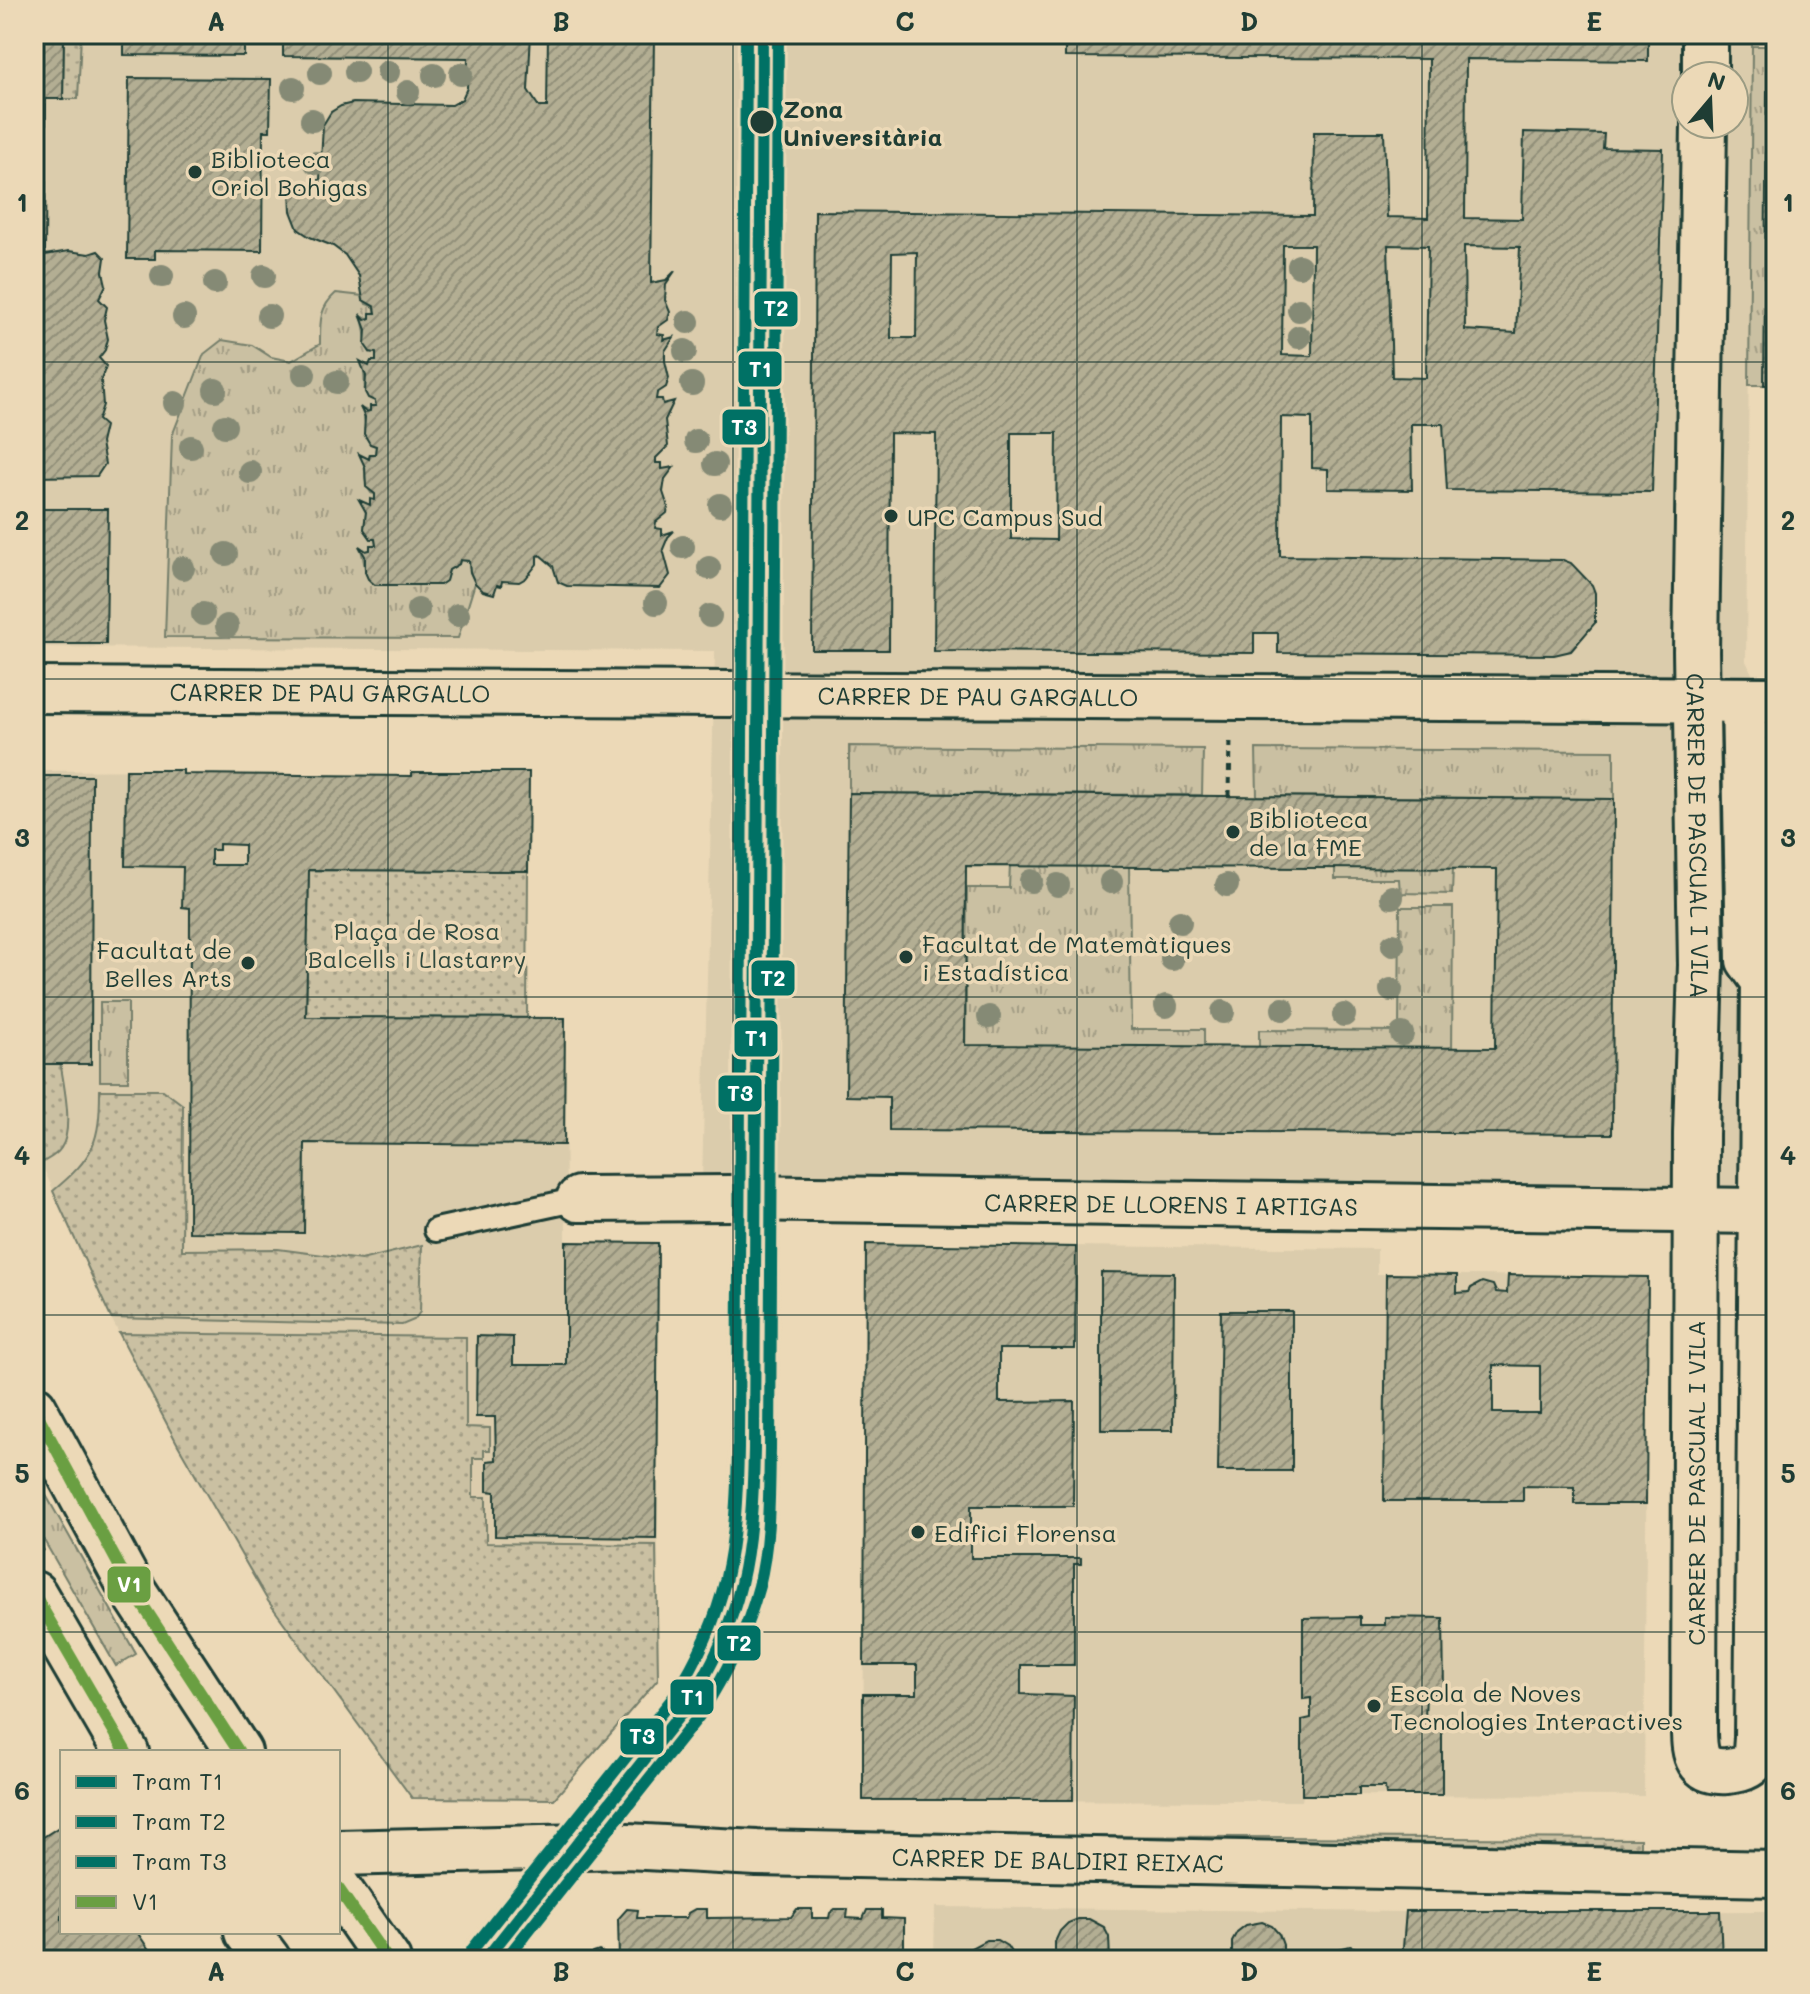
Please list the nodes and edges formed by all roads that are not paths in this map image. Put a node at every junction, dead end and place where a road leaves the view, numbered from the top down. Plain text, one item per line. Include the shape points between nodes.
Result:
1 (1705, 34) edge
2 (1705, 60) edge
3 (1704, 140) edge
4 (34, 690) edge
5 (1697, 700) junction
6 (1760, 700) edge
7 (1749, 960) junction
8 (1701, 965) junction
9 (579, 1199) joint
10 (1696, 1211) junction
11 (1762, 1211) junction
12 (436, 1230) dead end
13 (34, 1408) edge
14 (34, 1594) edge
15 (125, 1750) edge
16 (238, 1750) edge
17 (340, 1853) edge
18 (1776, 1874) edge
19 (340, 1891) edge
20 (248, 1934) edge
21 (268, 1960) edge
22 (388, 1960) edge

1 - 2 street
3 - 5 street, CARRER DE PASCUAL I VILA
4 - 5 street, CARRER DE PAU GARGALLO
5 - 6 street, CARRER DE PAU GARGALLO
5 - 8 street, CARRER DE PASCUAL I VILA
6 - 7 street, CARRER DE PASCUAL I VILA
7 - 8 street
7 - 11 street, CARRER DE PASCUAL I VILA via 1764,981
8 - 10 street, CARRER DE PASCUAL I VILA
9 - 10 street, CARRER DE LLORENS I ARTIGAS
9 - 12 lane
10 - 11 street, CARRER DE LLORENS I ARTIGAS
10 - 11 street, CARRER DE PASCUAL I VILA via 1694,1751 1701,1765 1716,1772 1737,1770 1756,1755
13 - 16 street via 129,1584
14 - 15 street
17 - 18 street, CARRER DE BALDIRI REIXAC via 627,1846
19 - 22 street
20 - 21 street

